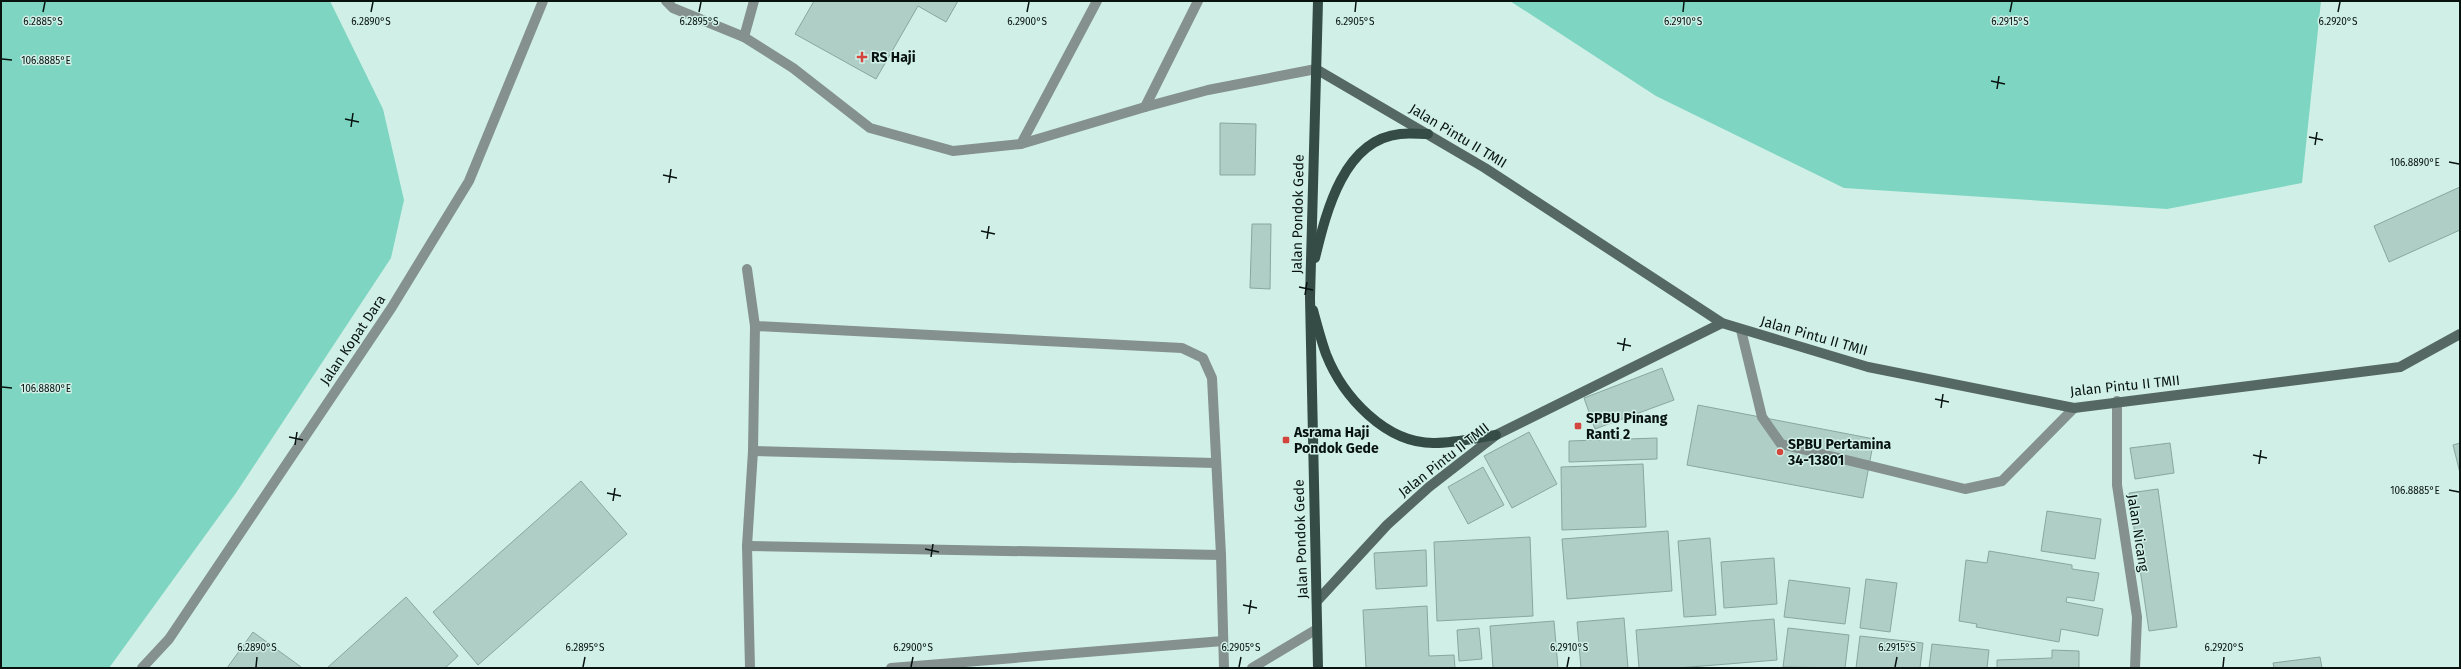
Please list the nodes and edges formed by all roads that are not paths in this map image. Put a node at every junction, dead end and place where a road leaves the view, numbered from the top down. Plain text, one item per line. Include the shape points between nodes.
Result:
1 (542, 1) edge
2 (666, 1) edge
3 (754, 1) edge
4 (1097, 1) edge
5 (1198, 1) edge
6 (1318, 1) edge
7 (744, 37) junction
8 (1316, 69) junction
9 (1144, 106) junction
10 (1428, 134) junction
11 (1021, 144) junction
12 (747, 269) dead end
13 (1310, 278) junction
14 (1310, 298) junction
15 (1722, 323) junction
16 (755, 326) junction
17 (1741, 330) junction
18 (2460, 334) edge
19 (2117, 401) junction
20 (2074, 408) junction
21 (1496, 436) junction
22 (753, 451) junction
23 (1216, 463) junction
24 (747, 546) junction
25 (1221, 555) junction
26 (1317, 602) junction
27 (1317, 629) junction
28 (1223, 641) junction
29 (142, 668) edge
30 (750, 668) edge
31 (891, 668) edge
32 (1224, 668) edge
33 (1252, 668) edge
34 (1318, 668) edge
35 (2135, 668) edge

1 - 29 street, Jalan Kopat Dara via 469,181 375,333 169,639
2 - 7 street via 674,8
3 - 7 street
4 - 11 street
5 - 9 street
6 - 8 main road, Jalan Pondok Gede
7 - 11 street via 793,68 870,128 953,151
8 - 9 street
8 - 10 street, Jalan Pintu II TMII
8 - 13 main road, Jalan Pondok Gede
9 - 11 street
10 - 13 main road via 1400,134 1381,139 1347,170 1332,195
10 - 15 street, Jalan Pintu II TMII via 1609,247
12 - 16 street
13 - 14 main road, Jalan Pondok Gede
14 - 21 main road via 1326,355 1346,390 1375,423 1406,439 1435,443
14 - 26 main road, Jalan Pondok Gede
15 - 17 street, Jalan Pintu II TMII
15 - 21 street, Jalan Pintu II TMII
16 - 22 street
16 - 23 street via 1182,348 1203,358 1209,367 1212,378
17 - 20 street, Jalan Pintu II TMII via 1868,367
17 - 20 street via 1762,418 1781,444 1918,479 1965,489 2002,481
18 - 19 street, Jalan Pintu II TMII via 2400,367
19 - 20 street, Jalan Pintu II TMII
19 - 35 street, Jalan Nicang via 2117,485 2137,617
21 - 26 street, Jalan Pintu II TMII via 1429,487 1387,525
22 - 23 street
22 - 24 street
23 - 25 street
24 - 25 street
24 - 30 street
25 - 28 street
26 - 27 main road, Jalan Pondok Gede
27 - 33 street
27 - 34 main road, Jalan Pondok Gede
28 - 31 street
28 - 32 street

